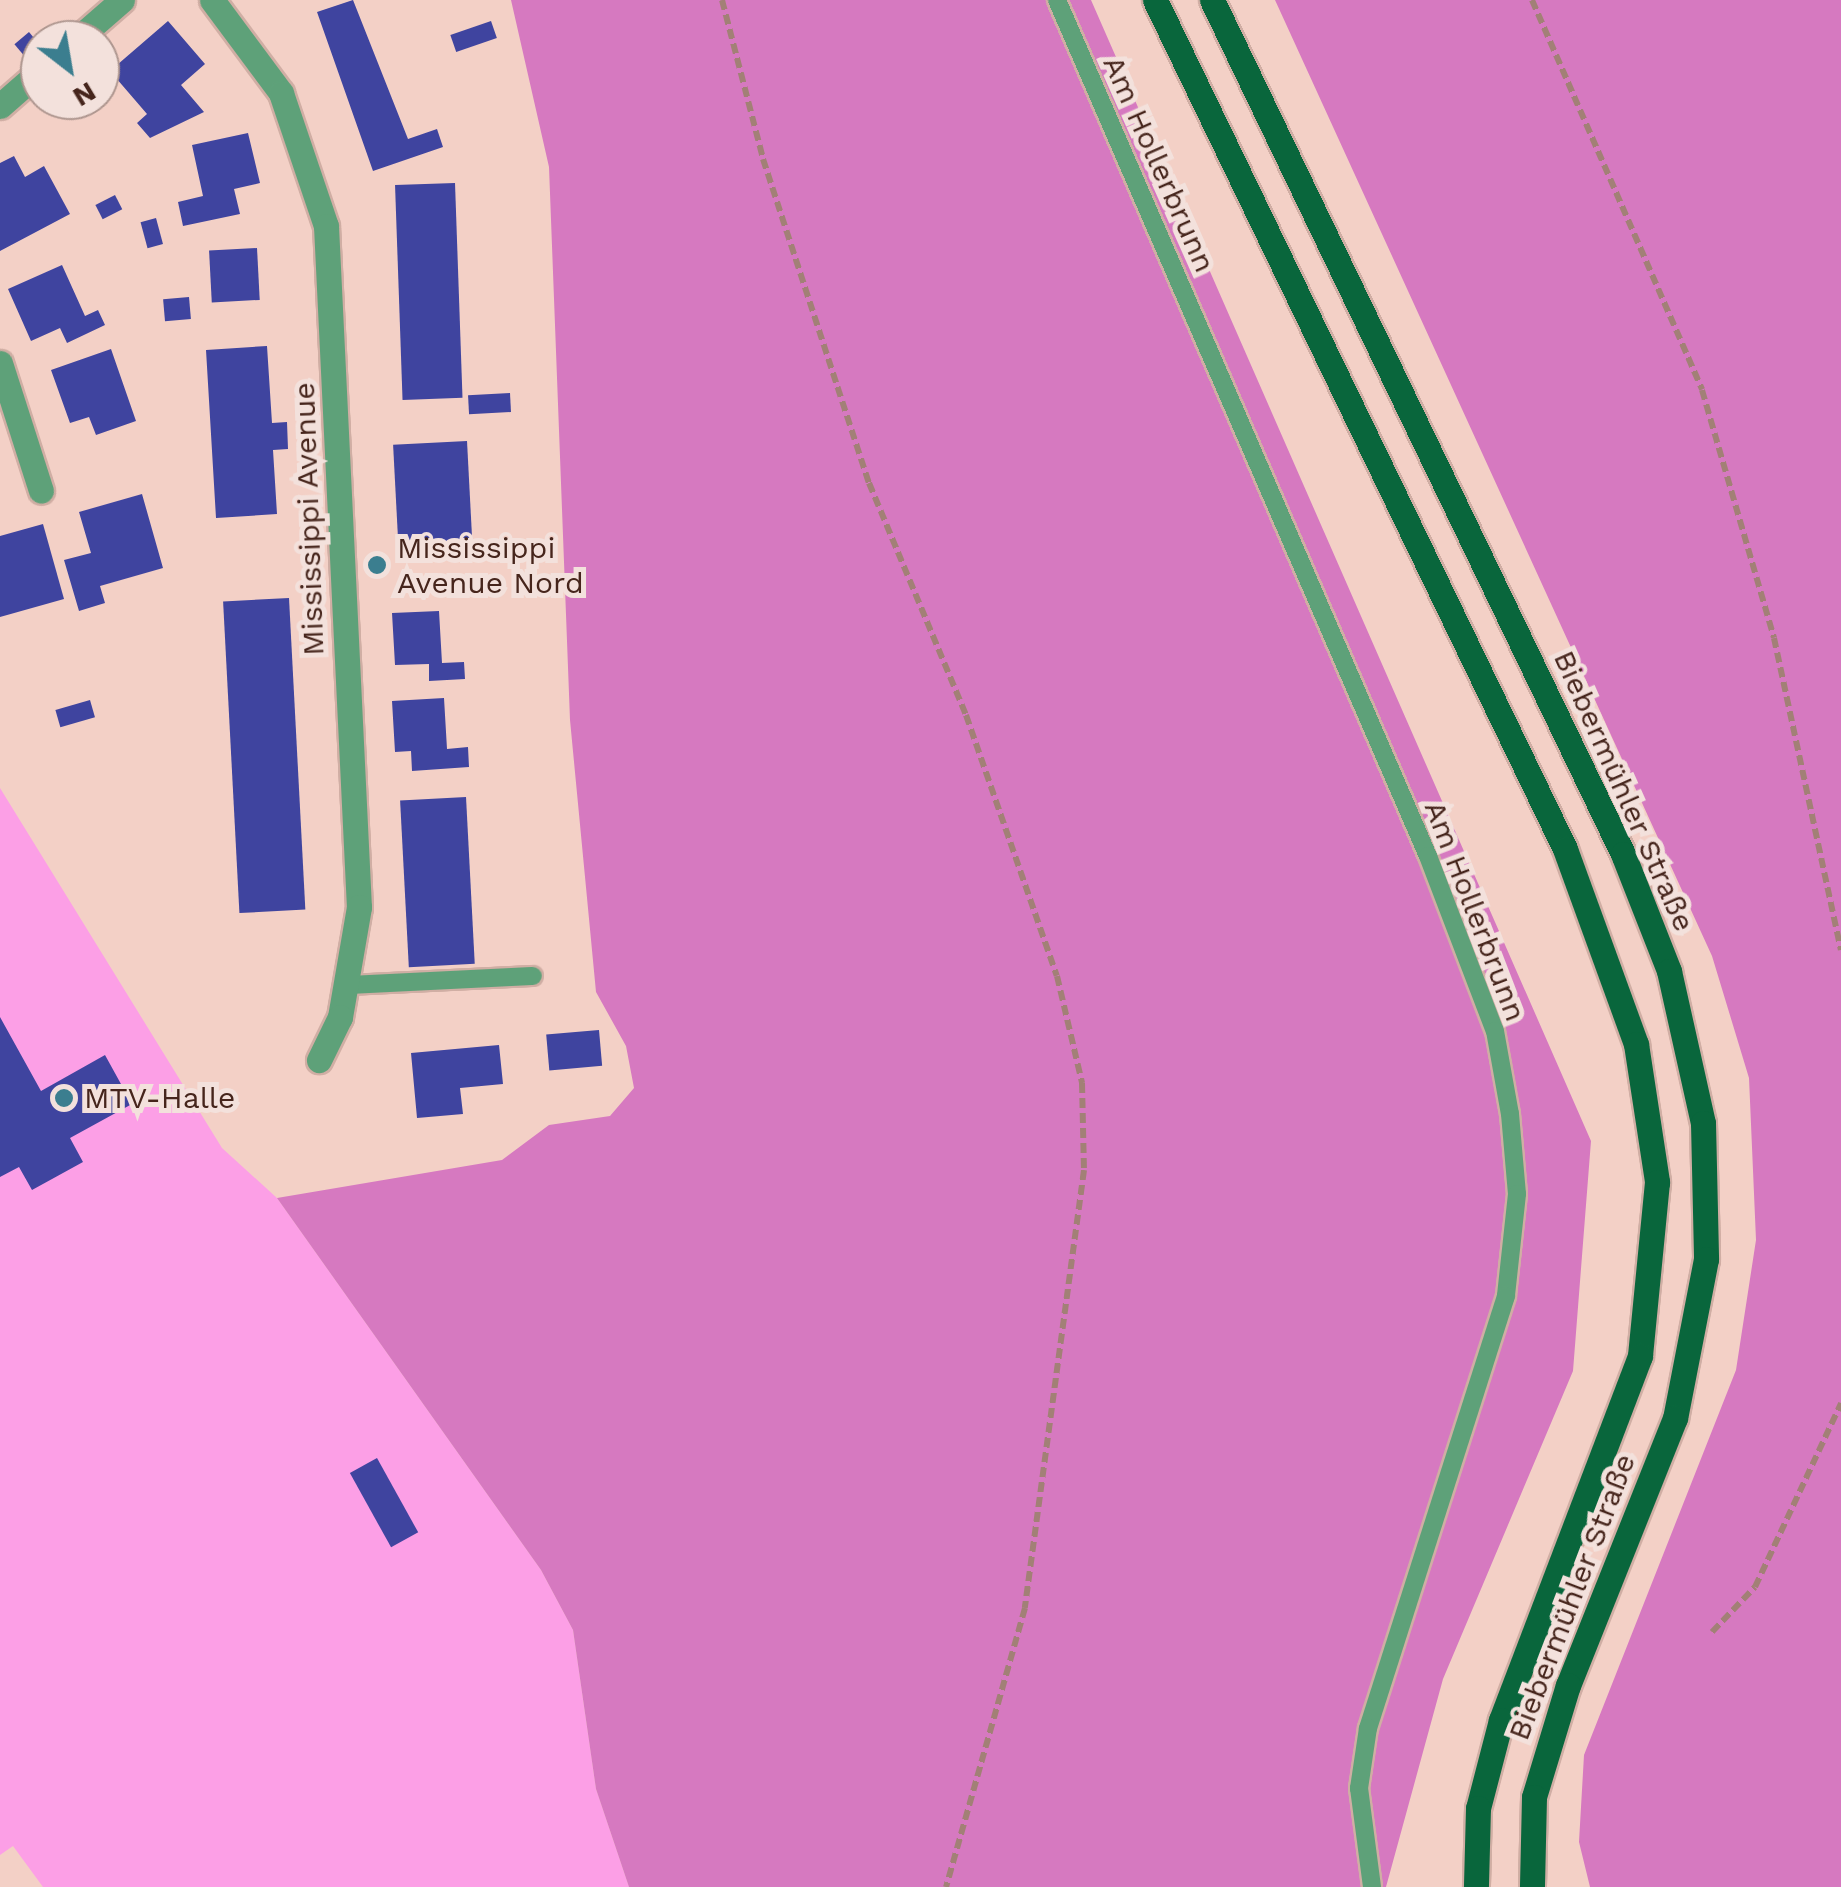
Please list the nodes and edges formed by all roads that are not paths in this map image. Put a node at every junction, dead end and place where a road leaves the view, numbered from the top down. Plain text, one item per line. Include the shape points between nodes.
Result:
1 (122, 0) edge
2 (212, 0) edge
3 (1057, 0) edge
4 (1155, 0) edge
5 (1212, 0) edge
6 (99, 20) edge
7 (20, 88) edge
8 (0, 106) edge
9 (0, 363) edge
10 (41, 490) dead end
11 (533, 976) dead end
12 (348, 985) junction
13 (319, 1060) dead end
14 (1372, 1887) edge
15 (1476, 1887) edge
16 (1532, 1887) edge

1 - 6 street
2 - 12 street, Mississippi Avenue via 280,93 326,226 359,907
3 - 14 lane, Am Hollerbrunn via 1428,856 1495,1031 1510,1114 1517,1194 1506,1296 1368,1728 1360,1788
4 - 15 main road via 1564,849 1636,1044 1657,1182 1640,1356 1500,1720 1478,1808
5 - 16 main road, Biebermühler Straße via 1623,854 1670,972 1703,1123 1706,1258 1675,1418 1562,1704 1534,1797
7 - 8 street
9 - 10 street
11 - 12 lane
12 - 13 street, Mississippi Avenue

